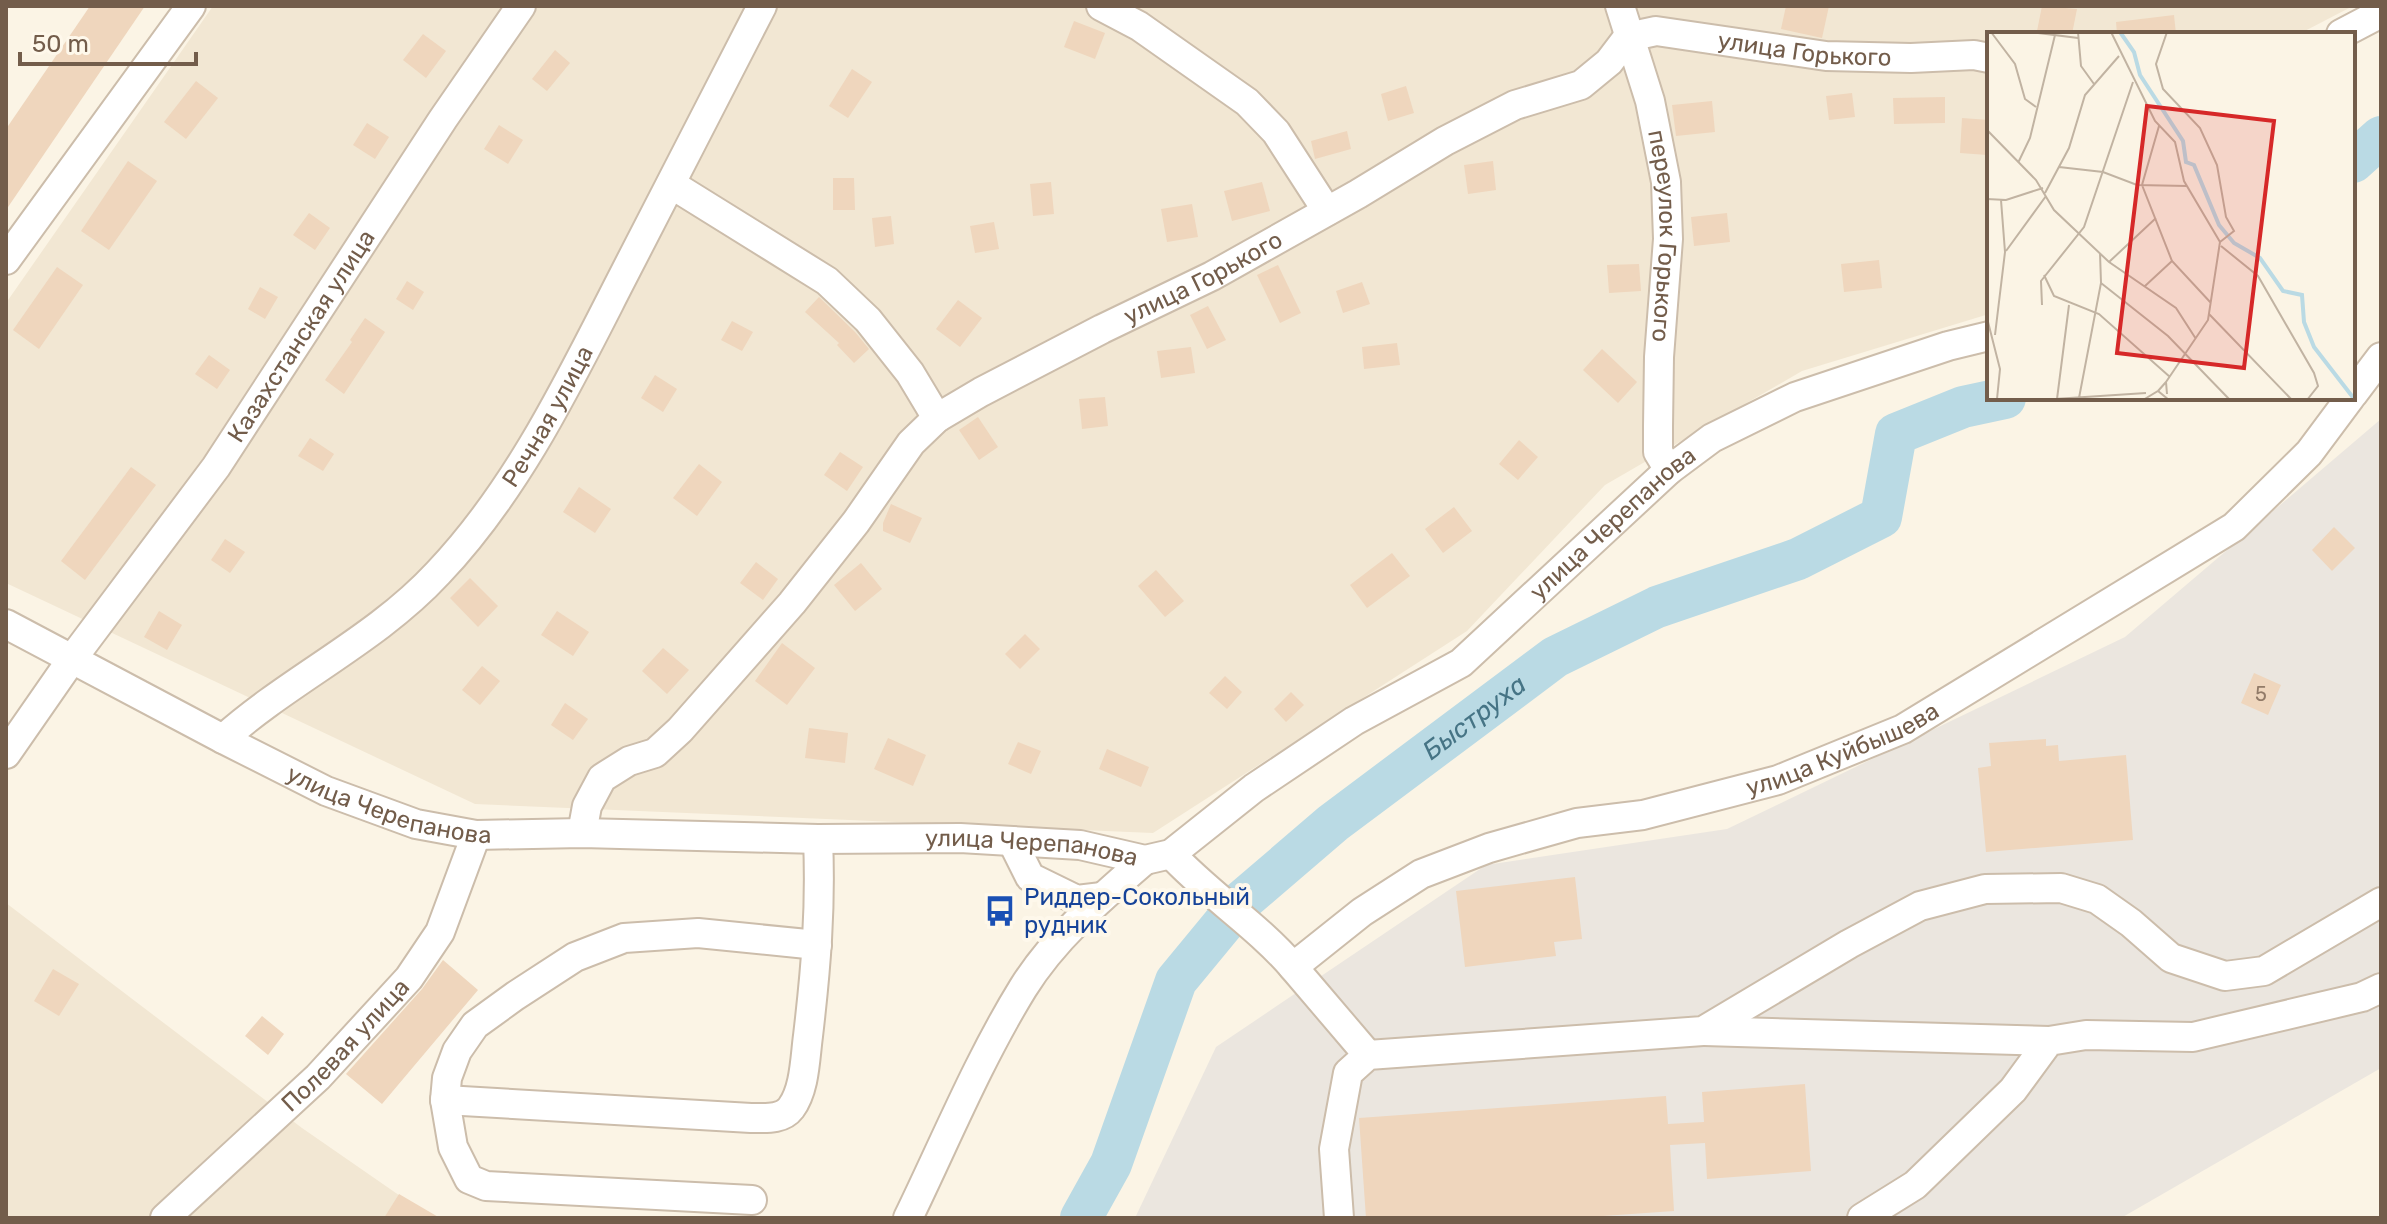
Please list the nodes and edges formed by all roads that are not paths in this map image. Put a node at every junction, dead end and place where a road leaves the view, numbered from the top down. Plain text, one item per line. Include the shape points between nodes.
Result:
1 (191, 6) edge
2 (521, 6) edge
3 (762, 6) edge
4 (1101, 6) edge
5 (1620, 6) edge
6 (2381, 13) edge
7 (2345, 32) edge
8 (1628, 37) junction
9 (1987, 58) edge
10 (671, 184) junction
11 (1327, 211) junction
12 (7, 255) edge
13 (1987, 336) edge
14 (2381, 357) edge
15 (2355, 392) edge
16 (2349, 400) edge
17 (937, 418) junction
18 (1669, 470) junction
19 (6, 624) edge
20 (72, 659) junction
21 (223, 739) junction
22 (6, 754) edge
23 (582, 833) junction
24 (476, 835) junction
25 (818, 839) junction
26 (1012, 841) junction
27 (1158, 857) junction
28 (1102, 897) junction
29 (2381, 902) edge
30 (817, 945) junction
31 (1284, 957) junction
32 (2381, 988) edge
33 (1703, 1031) junction
34 (2049, 1041) junction
35 (1368, 1055) junction
36 (445, 1100) junction
37 (752, 1200) dead end
38 (165, 1218) edge
39 (908, 1218) edge
40 (1339, 1218) edge
41 (1862, 1218) edge

1 - 12 street
2 - 20 street, Казахстанская улица via 216,467
3 - 10 street, Речная улица
4 - 11 street via 1139,26 1247,102 1276,132
5 - 8 street, переулок Горького
6 - 7 street
8 - 9 street, улица Горького via 1656,31 1826,56
8 - 11 street, улица Горького via 1581,85 1515,105
8 - 18 street, переулок Горького via 1650,101 1666,182 1658,452
10 - 17 street via 827,281 868,320
10 - 21 street, Речная улица via 558,403 493,507 403,608
11 - 17 street, улица Горького
13 - 18 street, улица Черепанова via 1795,397 1712,438
14 - 15 street, улица Куйбышева
16 - 31 street, улица Куйбышева via 2309,453 2234,527 1903,729 1778,780 1643,815 1577,823 1489,848 1421,874
17 - 23 street, улица Горького via 911,443 792,603 680,730 655,753 602,778 587,806
18 - 27 street, улица Черепанова via 1461,663 1354,721
19 - 20 street, улица Черепанова
20 - 21 street, улица Черепанова
20 - 22 street, Казахстанская улица
21 - 24 street, улица Черепанова via 326,791 416,824
23 - 24 street, улица Черепанова
23 - 25 street, улица Черепанова
24 - 38 street, Полевая улица via 440,932 409,978 318,1077
25 - 26 street, улица Черепанова
25 - 30 street
26 - 27 street, улица Черепанова
26 - 28 street via 1030,877 1077,900
27 - 28 street
27 - 31 street via 1194,879
28 - 39 street via 1024,986
29 - 33 street via 2264,971 2225,976 2171,958 2097,899 2061,888 1985,889 1920,906
30 - 36 street via 698,933 624,938 575,957 475,1025 457,1051
30 - 36 street via 802,1082 791,1109 777,1118
31 - 35 street
32 - 34 street via 2193,1037 2086,1035
33 - 34 street
33 - 35 street
34 - 41 street via 2013,1090 1915,1185
35 - 40 street via 1348,1073 1342,1104 1334,1149
36 - 37 street via 453,1147 469,1179 486,1186

